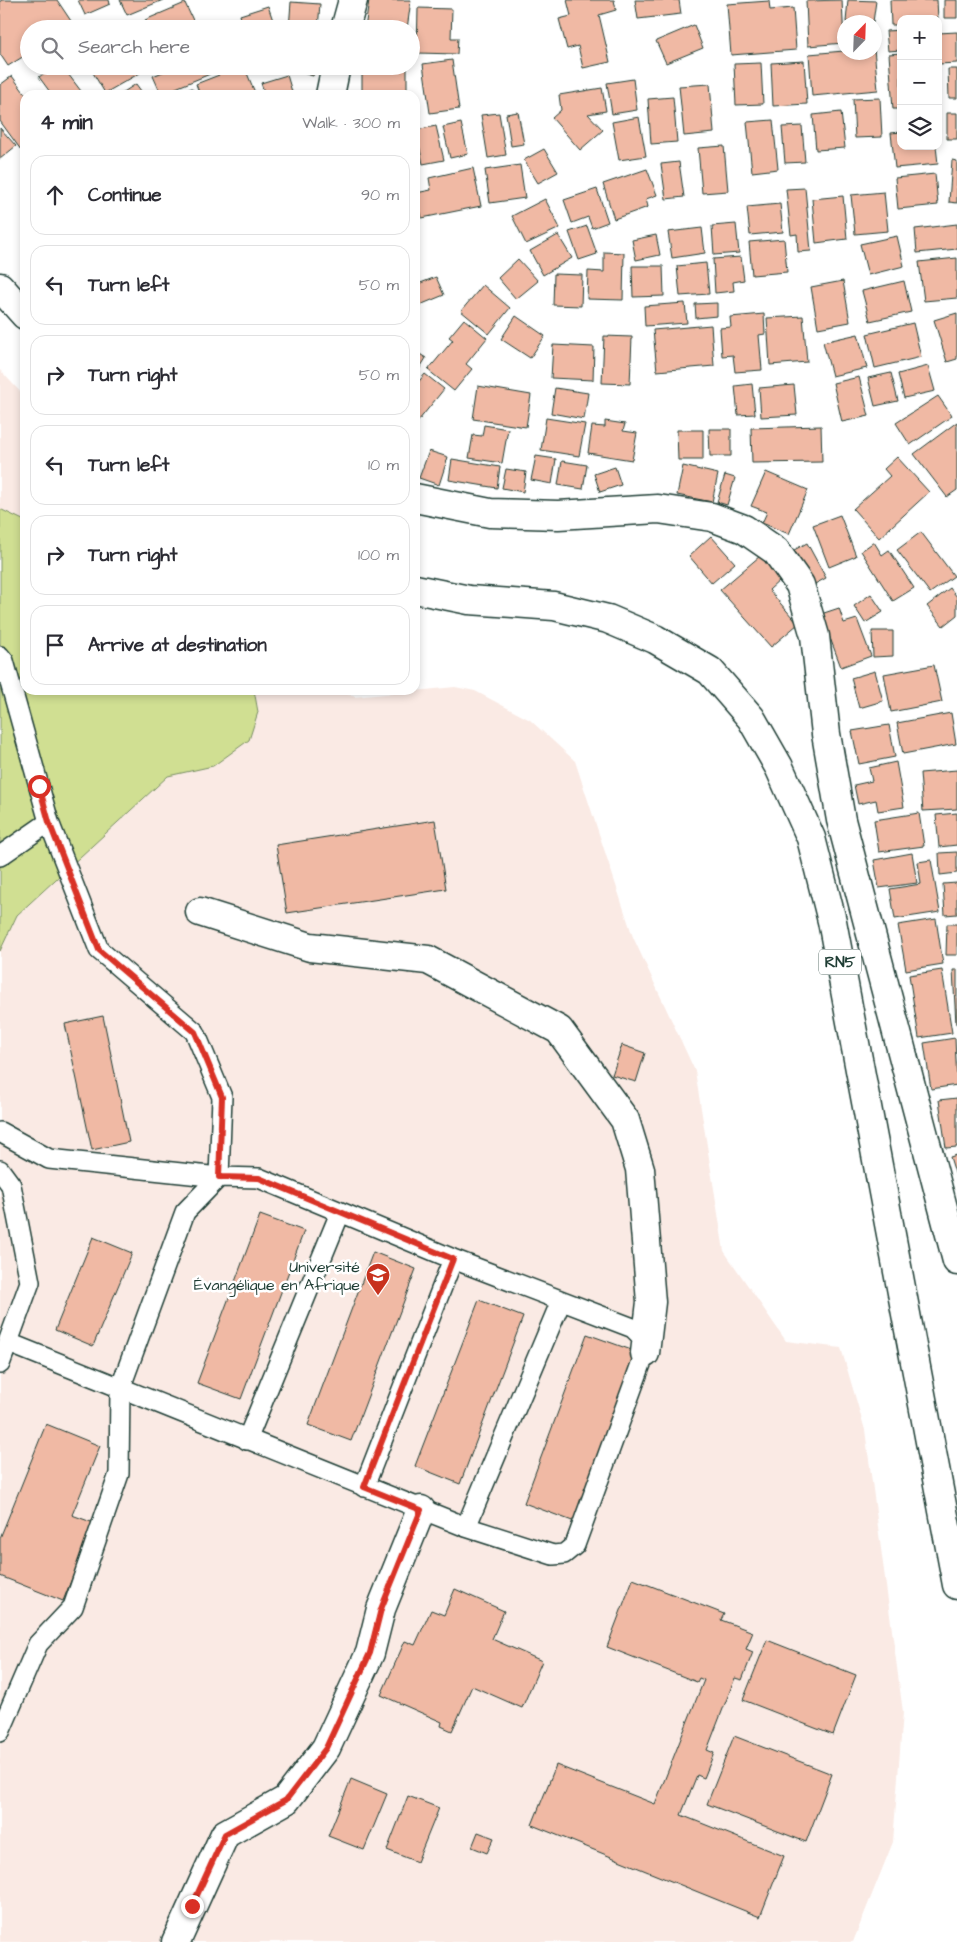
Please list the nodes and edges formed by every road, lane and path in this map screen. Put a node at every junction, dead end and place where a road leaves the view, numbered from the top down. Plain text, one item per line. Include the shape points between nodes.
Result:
1 (353, 0) edge
2 (347, 20) edge
3 (334, 75) edge
4 (331, 90) edge
5 (0, 288) edge
6 (20, 310) edge
7 (420, 499) edge
8 (420, 590) edge
9 (0, 656) edge
10 (49, 822) junction
11 (0, 856) edge
12 (200, 912) dead end
13 (0, 1132) edge
14 (0, 1170) edge
15 (219, 1177) junction
16 (340, 1212) junction
17 (453, 1259) junction
18 (957, 1261) edge
19 (560, 1301) junction
20 (8, 1343) junction
21 (645, 1353) junction
22 (0, 1364) edge
23 (120, 1389) junction
24 (247, 1440) junction
25 (364, 1487) junction
26 (421, 1510) junction
27 (466, 1527) junction
28 (957, 1585) edge
29 (0, 1732) edge
30 (176, 1942) edge

1 - 2 main road
3 - 4 main road
5 - 6 main road
7 - 18 main road via 490,513 558,515 658,508 712,517 744,529 776,551 800,585 814,636 841,820
8 - 28 main road, RN5 via 469,600 554,606 608,620 655,639 710,671 751,718 779,767 811,838 832,921
9 - 10 lane
10 - 11 lane
10 - 15 lane via 99,950 195,1032 222,1097
12 - 21 main road via 310,947 428,960 559,1030 625,1120 640,1170 651,1302
13 - 15 lane via 49,1159
14 - 20 lane via 11,1185 30,1282
15 - 16 lane via 259,1178
15 - 23 lane via 184,1212
16 - 17 lane
16 - 24 lane
17 - 19 lane
17 - 25 lane
19 - 21 lane via 632,1328 642,1337
19 - 27 lane
20 - 22 lane
20 - 23 lane
21 - 27 lane via 575,1545 564,1554 554,1555
23 - 24 lane
23 - 29 lane via 119,1474 79,1590 73,1607 38,1644
24 - 25 lane
25 - 26 lane
26 - 27 lane
26 - 30 main road via 381,1609 370,1653 326,1748 286,1800 225,1834

